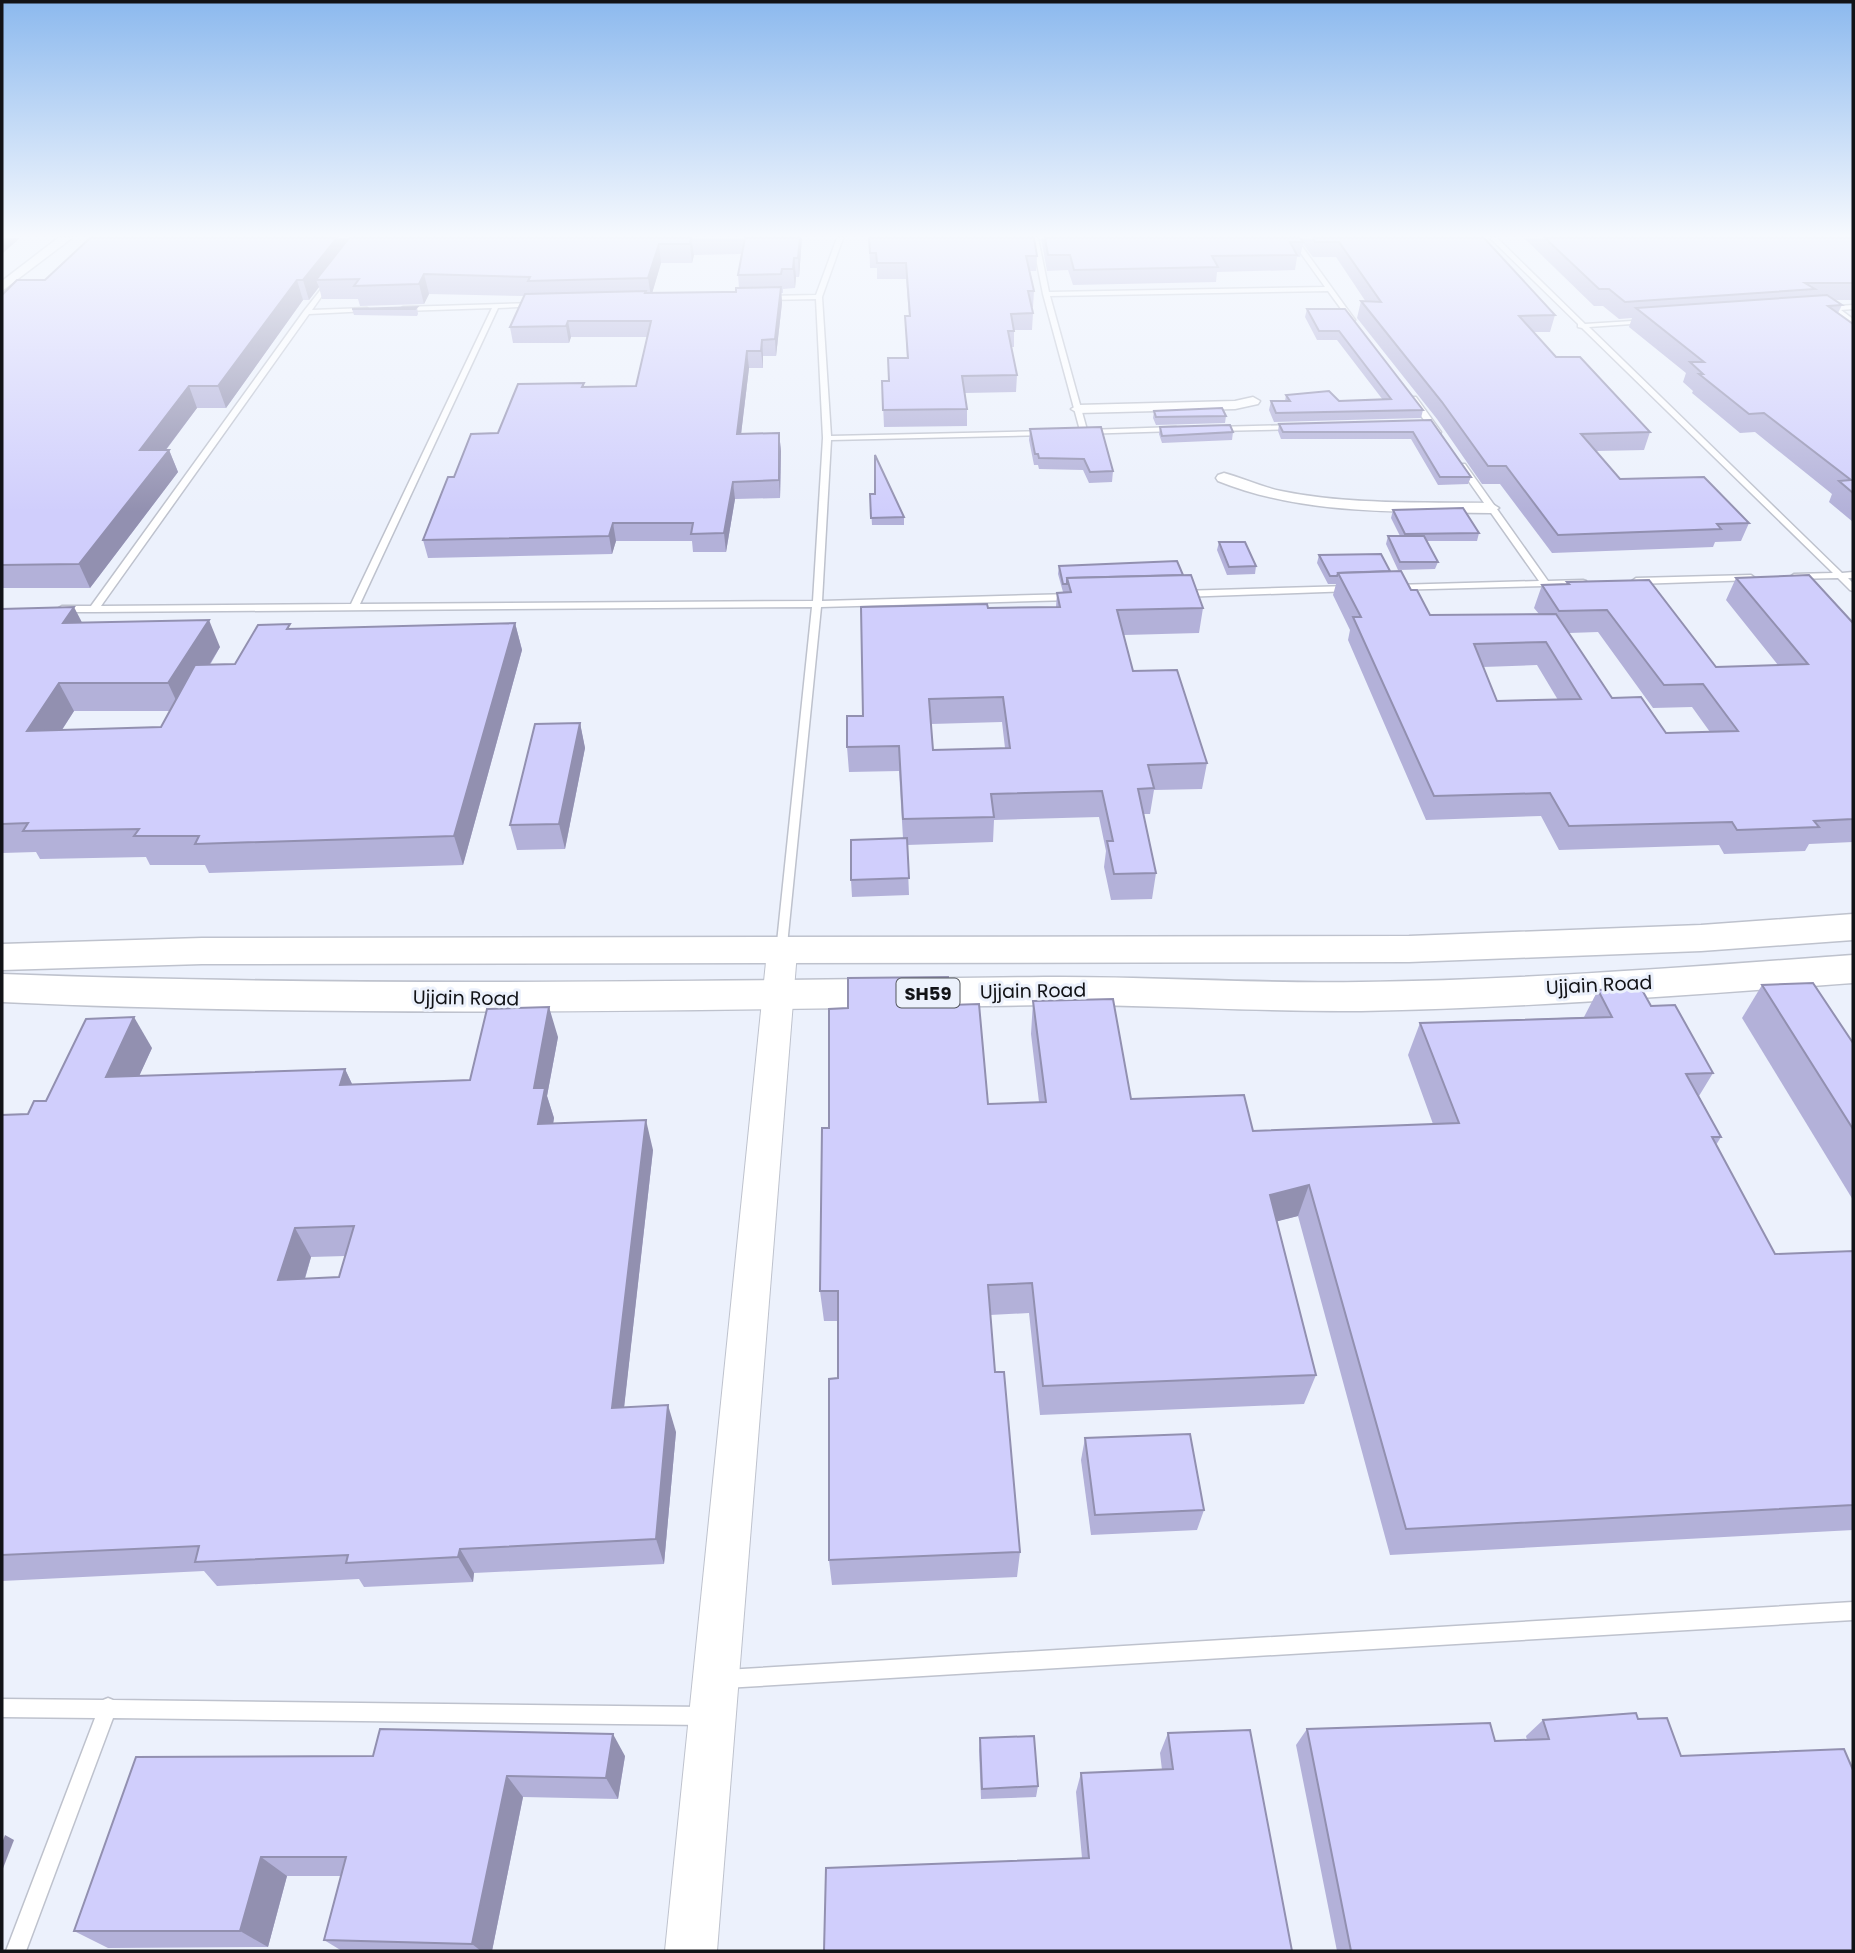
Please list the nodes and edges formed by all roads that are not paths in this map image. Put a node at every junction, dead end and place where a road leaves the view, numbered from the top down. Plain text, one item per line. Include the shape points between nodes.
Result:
1 (294, 329) edge
2 (485, 329) edge
3 (821, 329) edge
4 (1056, 329) edge
5 (1583, 329) edge
6 (1408, 392) edge
7 (1252, 401) dead end
8 (1078, 409) junction
9 (1432, 423) junction
10 (1418, 424) edge
11 (1307, 426) edge
12 (1181, 429) edge
13 (1209, 429) edge
14 (1057, 432) edge
15 (1071, 432) edge
16 (1084, 432) junction
17 (827, 438) junction
18 (1447, 444) edge
19 (1454, 455) edge
20 (1224, 478) dead end
21 (1491, 508) junction
22 (1853, 575) edge
23 (1842, 576) junction
24 (1788, 577) edge
25 (1761, 578) edge
26 (1626, 582) edge
27 (1599, 583) edge
28 (1545, 584) junction
29 (1380, 588) edge
30 (1853, 588) edge
31 (1366, 589) edge
32 (1174, 594) edge
33 (1078, 597) edge
34 (817, 604) junction
35 (354, 607) junction
36 (54, 609) edge
37 (93, 609) junction
38 (1853, 927) edge
39 (782, 952) junction
40 (2, 957) edge
41 (1853, 969) edge
42 (2, 988) edge
43 (779, 995) junction
44 (1853, 1611) edge
45 (713, 1698) junction
46 (108, 1707) junction
47 (2, 1708) edge
48 (16, 1951) edge
49 (691, 1951) edge

1 - 37 lane
2 - 35 lane
3 - 17 lane
4 - 8 lane
5 - 23 lane
6 - 9 lane
7 - 8 street
8 - 16 lane
9 - 10 lane
9 - 18 lane
11 - 13 lane
12 - 16 lane
14 - 17 lane
15 - 16 lane
17 - 34 lane
19 - 21 lane
20 - 21 street via 1245,488 1334,502
21 - 28 lane
22 - 23 lane
23 - 24 lane
23 - 30 lane
25 - 26 lane
27 - 28 lane
28 - 29 lane
31 - 32 lane
33 - 34 lane
34 - 35 lane
34 - 39 lane
35 - 37 lane
36 - 37 lane
38 - 39 main road, Ujjain Road / SH59 via 1409,949
39 - 40 main road, Ujjain Road / SH59 via 202,951
39 - 43 street
41 - 43 main road, Ujjain Road / SH59 via 1465,993 1293,997 1080,990
42 - 43 main road, Ujjain Road / SH59 via 545,999
43 - 45 street
44 - 45 lane
45 - 46 lane
45 - 49 street
46 - 47 lane
46 - 48 lane

